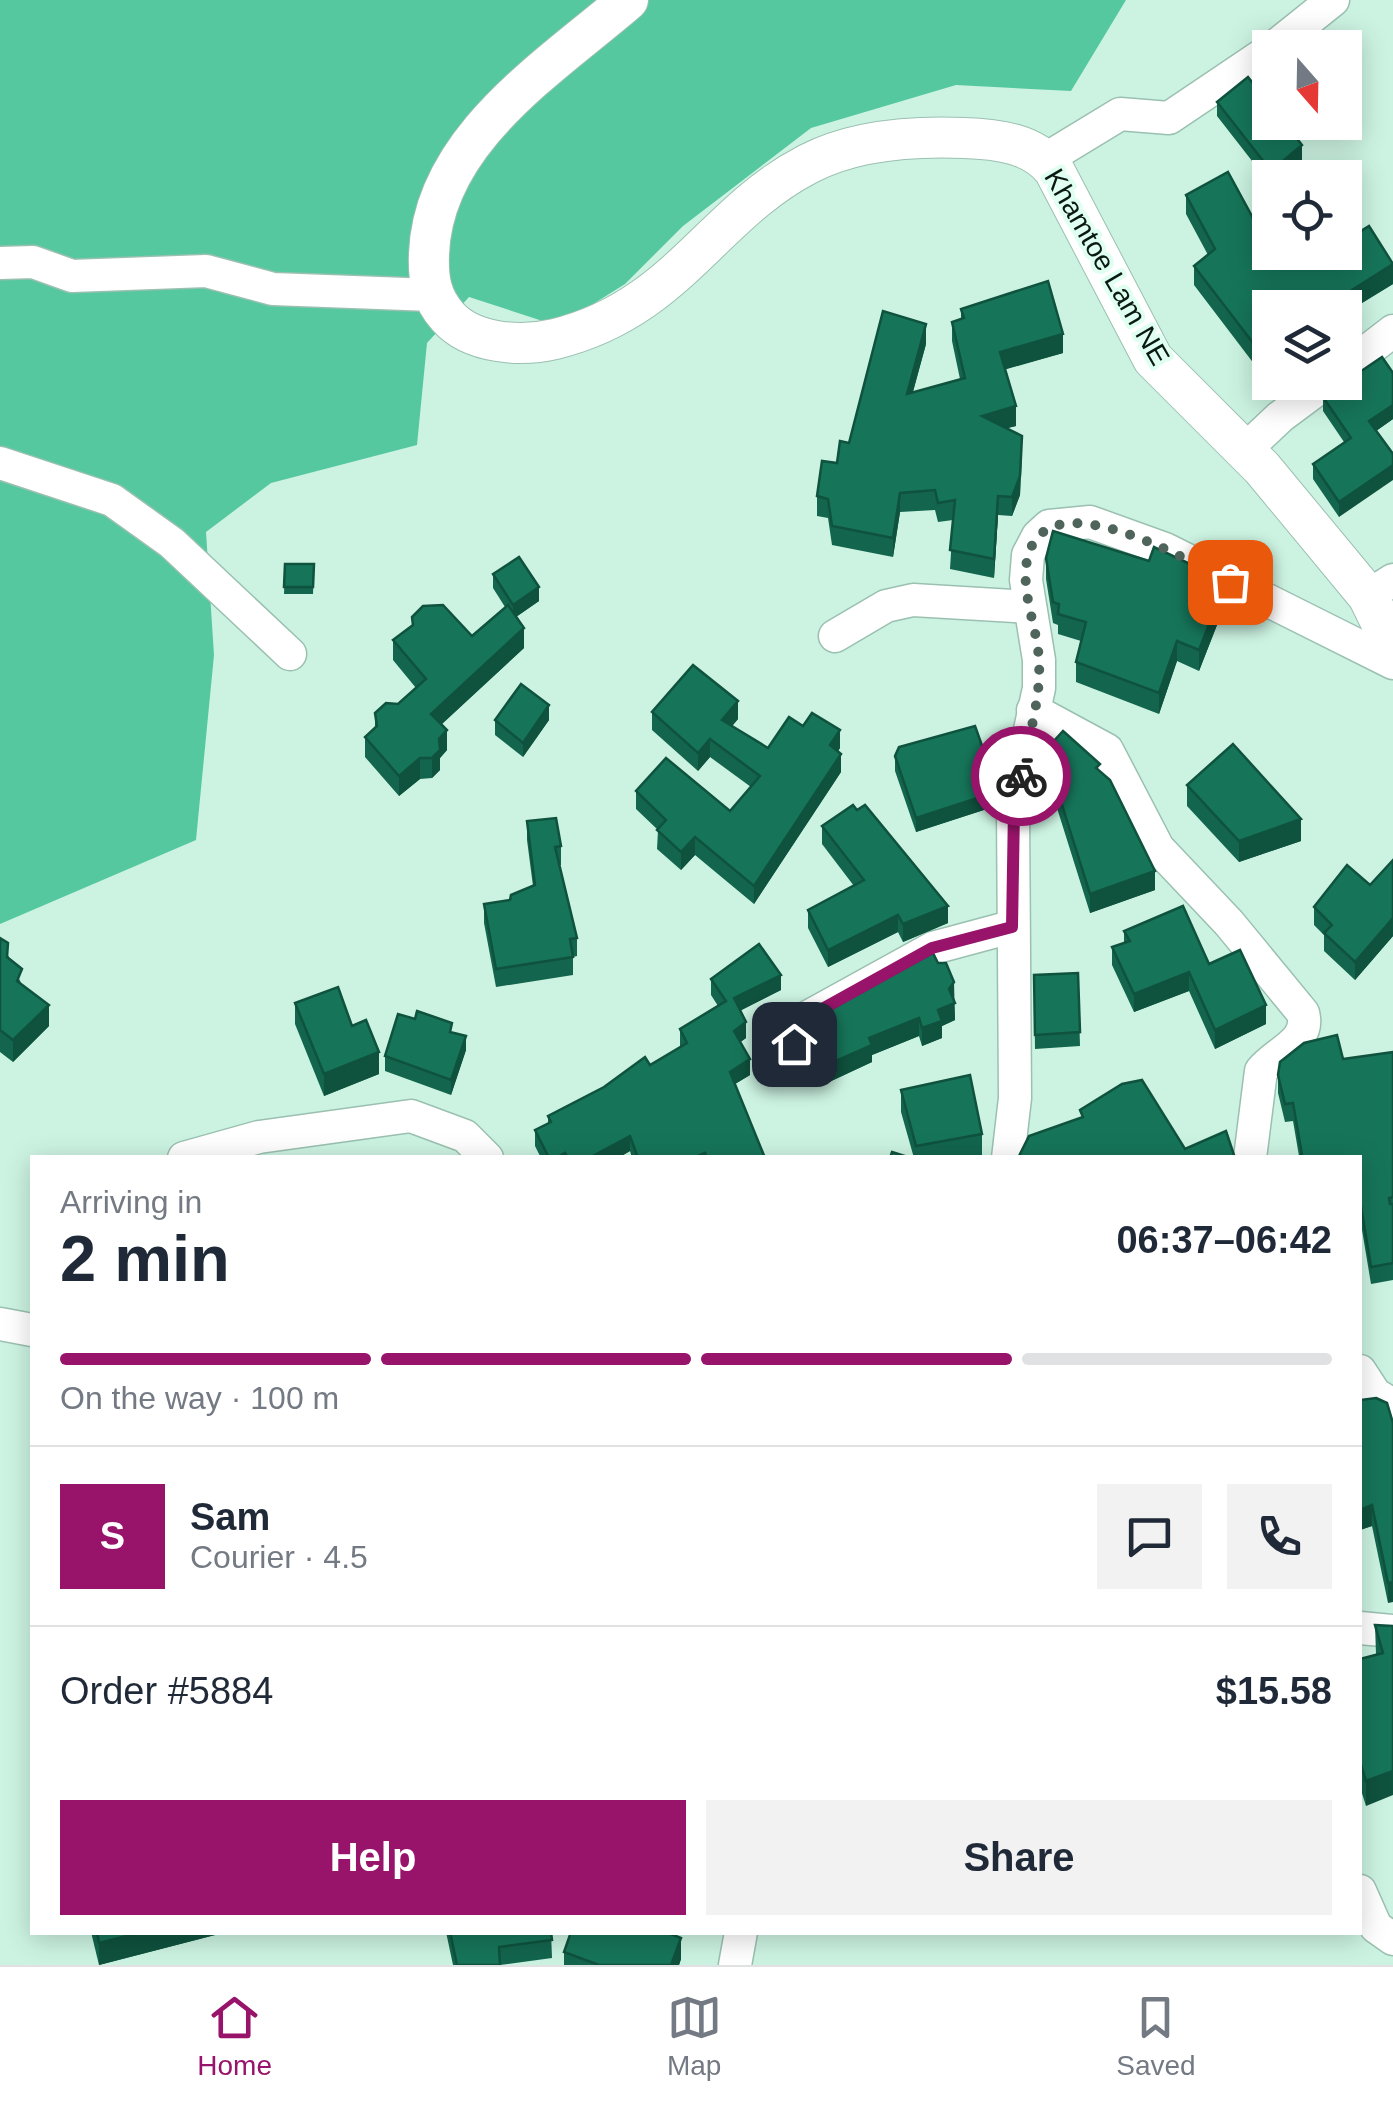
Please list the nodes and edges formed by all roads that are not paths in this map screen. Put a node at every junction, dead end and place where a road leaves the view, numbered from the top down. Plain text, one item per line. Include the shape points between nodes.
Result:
1 (628, 0) edge
2 (1333, 0) edge
3 (1296, 30) edge
4 (1252, 62) edge
5 (1046, 159) junction
6 (0, 263) edge
7 (432, 295) junction
8 (1393, 331) edge
9 (1362, 355) edge
10 (1305, 400) edge
11 (1244, 451) junction
12 (0, 463) edge
13 (1380, 588) edge
14 (1030, 607) junction
15 (835, 636) dead end
16 (1393, 647) edge
17 (290, 654) dead end
18 (1393, 663) edge
19 (1033, 710) junction
20 (1012, 927) junction
21 (806, 1067) dead end
22 (195, 1155) edge
23 (483, 1155) edge
24 (1008, 1155) edge
25 (1250, 1155) edge
26 (0, 1324) edge
27 (30, 1330) edge
28 (1362, 1374) edge
29 (1393, 1406) edge
30 (1362, 1628) edge
31 (1393, 1630) edge
32 (1362, 1896) edge
33 (740, 1935) edge
34 (1393, 1939) edge
35 (735, 1965) edge

1 - 7 main road via 459,157 430,232
2 - 3 street
4 - 5 street via 1168,118 1120,114
5 - 7 main road, Khamtoe Lam NE via 1006,142 939,137 825,156 775,185 626,312 550,340 468,334
5 - 11 main road, Khamtoe Lam NE via 1152,358
6 - 7 street via 33,262 72,276 206,271 274,289
8 - 9 street
10 - 11 street
11 - 13 main road, Khamtoe Lam NE
12 - 17 street via 112,500 172,542
13 - 16 main road, Khamtoe Lam NE
14 - 15 street via 913,600 886,606
14 - 18 street via 1028,555 1038,536 1050,526 1090,522 1166,549
14 - 19 street via 1040,660
19 - 20 street via 1014,809
19 - 25 street via 1107,750 1158,848 1303,1013 1302,1037 1261,1072
20 - 21 street via 932,948 797,1023 794,1044
20 - 24 street via 1016,1098
22 - 23 street via 258,1137 411,1116 465,1136
26 - 27 street
28 - 29 street
30 - 31 street
32 - 34 street via 1376,1927
33 - 35 street

